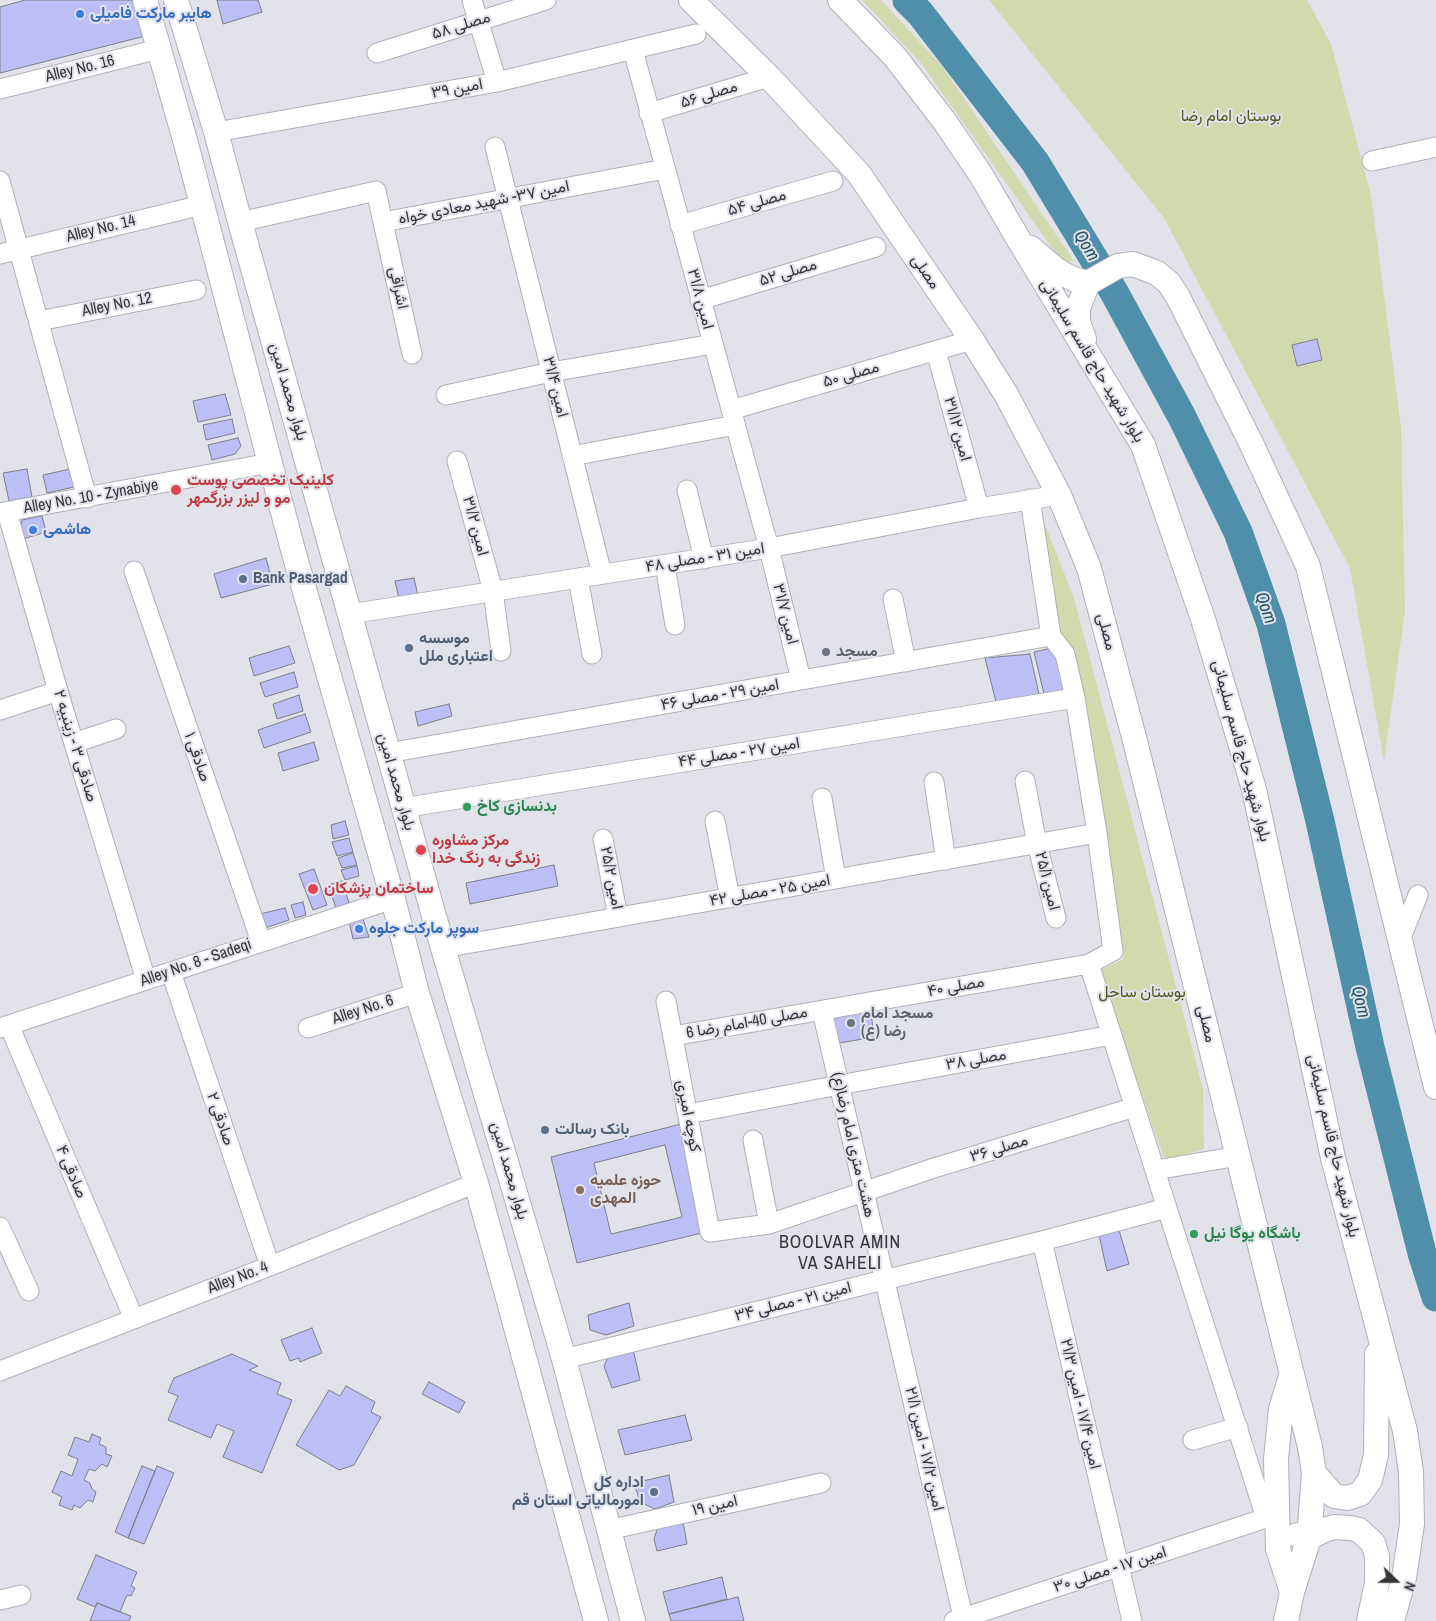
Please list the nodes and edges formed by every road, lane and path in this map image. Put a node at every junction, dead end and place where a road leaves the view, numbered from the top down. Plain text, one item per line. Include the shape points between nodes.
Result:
1 (145, 0) edge
2 (176, 0) edge
3 (472, 0) edge
4 (546, 0) edge
5 (691, 0) edge
6 (840, 0) edge
7 (478, 21) junction
8 (696, 34) dead end
9 (159, 49) junction
10 (633, 50) junction
11 (376, 53) dead end
12 (769, 77) junction
13 (497, 82) junction
14 (0, 89) edge
15 (649, 113) junction
16 (216, 132) junction
17 (495, 147) dead end
18 (1436, 147) edge
19 (1372, 161) dead end
20 (665, 168) junction
21 (0, 181) edge
22 (833, 181) dead end
23 (508, 199) junction
24 (202, 205) junction
25 (240, 222) junction
26 (383, 222) junction
27 (680, 225) junction
28 (1016, 235) junction
29 (876, 247) dead end
30 (19, 249) junction
31 (0, 254) edge
32 (1088, 282) junction
33 (196, 290) dead end
34 (700, 300) junction
35 (38, 321) junction
36 (972, 340) junction
37 (713, 344) junction
38 (936, 351) junction
39 (412, 354) dead end
40 (1091, 360) junction
41 (551, 372) junction
42 (446, 395) dead end
43 (733, 417) junction
44 (572, 456) junction
45 (457, 461) dead end
46 (270, 463) junction
47 (687, 490) dead end
48 (1059, 495) junction
49 (87, 498) junction
50 (1030, 499) junction
51 (979, 508) junction
52 (4, 512) edge
53 (769, 548) junction
54 (704, 559) junction
55 (665, 565) junction
56 (134, 571) dead end
57 (602, 574) junction
58 (578, 578) junction
59 (493, 591) junction
60 (893, 599) dead end
61 (350, 614) junction
62 (676, 625) dead end
63 (1051, 636) junction
64 (501, 651) dead end
65 (592, 654) dead end
66 (906, 662) junction
67 (801, 680) junction
68 (58, 691) junction
69 (1075, 698) junction
70 (0, 710) edge
71 (116, 729) dead end
72 (74, 744) junction
73 (388, 753) junction
74 (1026, 781) dead end
75 (934, 782) dead end
76 (822, 798) dead end
77 (403, 808) junction
78 (715, 821) dead end
79 (1098, 834) junction
80 (603, 839) dead end
81 (1037, 844) junction
82 (946, 860) junction
83 (836, 879) junction
84 (427, 888) junction
85 (1418, 895) dead end
86 (730, 898) junction
87 (393, 899) junction
88 (618, 918) junction
89 (1056, 918) dead end
90 (1400, 940) junction
91 (261, 942) junction
92 (443, 948) junction
93 (1089, 964) junction
94 (171, 972) junction
95 (146, 980) junction
96 (417, 993) junction
97 (666, 1001) dead end
98 (822, 1010) junction
99 (4, 1026) edge
100 (308, 1028) dead end
101 (1112, 1035) junction
102 (673, 1036) junction
103 (839, 1085) junction
104 (1436, 1087) edge
105 (1135, 1107) junction
106 (688, 1114) junction
107 (753, 1140) dead end
108 (1238, 1156) junction
109 (1155, 1170) junction
110 (476, 1183) junction
111 (864, 1191) junction
112 (1168, 1208) junction
113 (769, 1224) junction
114 (710, 1232) joint
115 (2, 1235) edge
116 (1042, 1241) junction
117 (270, 1266) junction
118 (885, 1280) junction
119 (29, 1291) dead end
120 (134, 1319) junction
121 (1377, 1325) junction
122 (564, 1359) junction
123 (0, 1371) edge
124 (1291, 1375) junction
125 (1238, 1427) junction
126 (1193, 1440) dead end
127 (1314, 1473) junction
128 (821, 1482) dead end
129 (1272, 1522) junction
130 (608, 1530) junction
131 (1309, 1538) junction
132 (1118, 1568) junction
133 (1292, 1592) junction
134 (21, 1595) dead end
135 (0, 1600) edge
136 (960, 1620) edge
137 (596, 1621) edge
138 (634, 1621) edge
139 (1132, 1621) edge
140 (1286, 1621) edge
141 (1369, 1621) edge
142 (1392, 1621) edge

1 - 9 main road
2 - 16 main road, بلوار محمد امین
3 - 7 street
4 - 7 street, مصلی ۵۸
5 - 12 main road, مصلی
6 - 28 main road, بلوار شهید حاج قاسم سلیمانی via 915,82 981,175
7 - 11 street, مصلی ۵۸
7 - 13 street
8 - 10 street, امین ۳۹
9 - 14 street, Alley No. 16
9 - 24 main road
10 - 13 street, امین ۳۹
10 - 15 street, امین ۳۱/۸
12 - 15 street, مصلی ۵۶
12 - 36 main road, مصلی via 859,174
13 - 16 street, امین ۳۹
15 - 20 street, امین ۳۱/۸
16 - 25 main road, بلوار محمد امین
17 - 23 street, امین ۳۱/۴
18 - 19 street
20 - 23 street, امین ۳۷- شهید معادی خواه
20 - 27 street, امین ۳۱/۸
21 - 30 street
22 - 27 street, مصلی ۵۴
23 - 26 street, امین ۳۷- شهید معادی خواه
23 - 41 street, امین ۳۱/۴
24 - 30 street, Alley No. 14
24 - 46 main road
25 - 26 street, امین ۳۷- شهید معادی خواه via 376,191
25 - 61 main road, بلوار محمد امین
26 - 39 street, اشراقی
27 - 34 street, امین ۳۱/۸
28 - 32 main road via 1054,268 1076,280
28 - 40 main road, بلوار شهید حاج قاسم سلیمانی
29 - 34 street, مصلی ۵۲
30 - 31 street, Alley No. 14
30 - 35 street
32 - 40 main road via 1078,308 1078,322
32 - 90 main road via 1118,266 1133,264 1157,272 1178,297 1252,445 1308,566
33 - 35 street, Alley No. 12
34 - 37 street, امین ۳۱/۸
35 - 49 street
36 - 38 street, مصلی ۵۰
36 - 48 main road, مصلی via 1007,396
37 - 41 street
37 - 43 street, امین ۳۱/۸
38 - 43 street, مصلی ۵۰
38 - 51 street, امین ۳۱/۱۲
40 - 121 main road, بلوار شهید حاج قاسم سلیمانی via 1143,445 1203,618 1254,789 1334,1158
41 - 42 street
41 - 44 street, امین ۳۱/۴
43 - 44 street, مصلی ۵۰
43 - 53 street, امین ۳۱/۸
44 - 57 street, امین ۳۱/۴
45 - 59 street, امین ۳۱/۲
46 - 49 street, Alley No. 10 - Zynabiye
46 - 87 main road
47 - 54 street
48 - 50 street, امین ۳۱ - مصلی ۴۸
48 - 108 main road, مصلی via 1089,568
49 - 52 street, Alley No. 10 - Zynabiye
50 - 51 street, امین ۳۱ - مصلی ۴۸
50 - 63 street
51 - 53 street, امین ۳۱ - مصلی ۴۸
52 - 68 street, صادقی ۳ - زینبیه ۲
53 - 54 street, امین ۳۱ - مصلی ۴۸
53 - 67 street, امین ۳۱/۷
54 - 55 street, امین ۳۱ - مصلی ۴۸
55 - 57 street, امین ۳۱ - مصلی ۴۸
55 - 62 street
56 - 91 street, صادقی ۱
57 - 58 street, امین ۳۱ - مصلی ۴۸
58 - 59 street, امین ۳۱ - مصلی ۴۸
58 - 65 street
59 - 61 street, امین ۳۱ - مصلی ۴۸
59 - 64 street, امین ۳۱/۲
60 - 66 street
61 - 73 main road, بلوار محمد امین
63 - 66 street, امین ۲۹ - مصلی ۴۶
63 - 69 street via 1064,654
66 - 67 street, امین ۲۹ - مصلی ۴۶
67 - 73 street, امین ۲۹ - مصلی ۴۶
68 - 70 street
68 - 72 street, صادقی ۳ - زینبیه ۲
69 - 77 street, امین ۲۷ - مصلی ۴۴
69 - 79 street
71 - 72 street
72 - 95 street, صادقی ۳ - زینبیه ۲
73 - 77 main road, بلوار محمد امین
74 - 81 street, امین ۲۵/۱
75 - 82 street
76 - 83 street
77 - 84 main road, بلوار محمد امین
78 - 86 street
79 - 81 street, امین ۲۵ - مصلی ۴۲
79 - 93 street, مصلی ۴۰ via 1113,952
80 - 88 street, امین ۲۵/۲
81 - 82 street, امین ۲۵ - مصلی ۴۲
81 - 89 street, امین ۲۵/۱
82 - 83 street, امین ۲۵ - مصلی ۴۲
83 - 86 street, امین ۲۵ - مصلی ۴۲
84 - 87 main road
84 - 92 main road, بلوار محمد امین
85 - 90 street
86 - 88 street, امین ۲۵ - مصلی ۴۲
87 - 91 street, Alley No. 8 - Sadeqi
87 - 96 main road
88 - 92 street, امین ۲۵ - مصلی ۴۲
90 - 104 main road
91 - 94 street, Alley No. 8 - Sadeqi
92 - 122 main road, بلوار محمد امین
93 - 98 street, مصلی ۴۰
93 - 101 street
94 - 95 street, Alley No. 8 - Sadeqi
94 - 117 street, صادقی ۲
95 - 99 street, Alley No. 8 - Sadeqi
96 - 100 street, Alley No. 6
96 - 110 main road
97 - 102 street, کوچه امیری
98 - 102 street, مصلی 40-امام رضا 6
98 - 103 street, هشت متری امام رضا(ع)
99 - 120 street, صادقی ۴
101 - 103 street, مصلی ۳۸
101 - 105 street
102 - 106 street, کوچه امیری
103 - 106 street, مصلی ۳۸
103 - 111 street, هشت متری امام رضا(ع)
105 - 109 street
105 - 111 street, مصلی ۳۶
106 - 114 street, کوچه امیری
107 - 113 street
108 - 109 street
108 - 124 main road, مصلی
109 - 112 street
110 - 117 street, Alley No. 4
110 - 137 main road
111 - 113 street, مصلی ۳۶
111 - 118 street, هشت متری امام رضا(ع)
112 - 116 street, امین ۲۱ - مصلی ۳۴
112 - 125 street
113 - 114 street, مصلی ۳۶
115 - 119 street
116 - 118 street, امین ۲۱ - مصلی ۳۴
116 - 132 street, امین ۱۷/۴ - امین ۲۱/۳
117 - 120 street, Alley No. 4
118 - 122 street, امین ۲۱ - مصلی ۳۴
118 - 136 street, امین ۱۷/۲ - امین ۲۱/۱
120 - 123 street, Alley No. 4
121 - 127 main road via 1376,1455 1370,1480 1360,1494 1347,1498 1334,1496
121 - 142 main road, بلوار شهید حاج قاسم سلیمانی via 1405,1431 1411,1472 1412,1524 1404,1578
122 - 130 main road, بلوار محمد امین
124 - 127 main road, مصلی
124 - 129 main road via 1281,1409
125 - 126 street
125 - 129 street
127 - 131 main road, مصلی
128 - 130 street, امین ۱۹
129 - 131 main road via 1286,1532
129 - 132 street, امین ۱۷ - مصلی ۳۰
129 - 133 main road
130 - 138 main road, بلوار محمد امین
131 - 133 main road, مصلی
131 - 141 main road via 1334,1527 1350,1528 1359,1530 1373,1543 1377,1556 1377,1583
132 - 136 street, امین ۱۷ - مصلی ۳۰
132 - 139 street, امین ۱۷/۴ - امین ۲۱/۳
133 - 140 main road, مصلی
134 - 135 street

